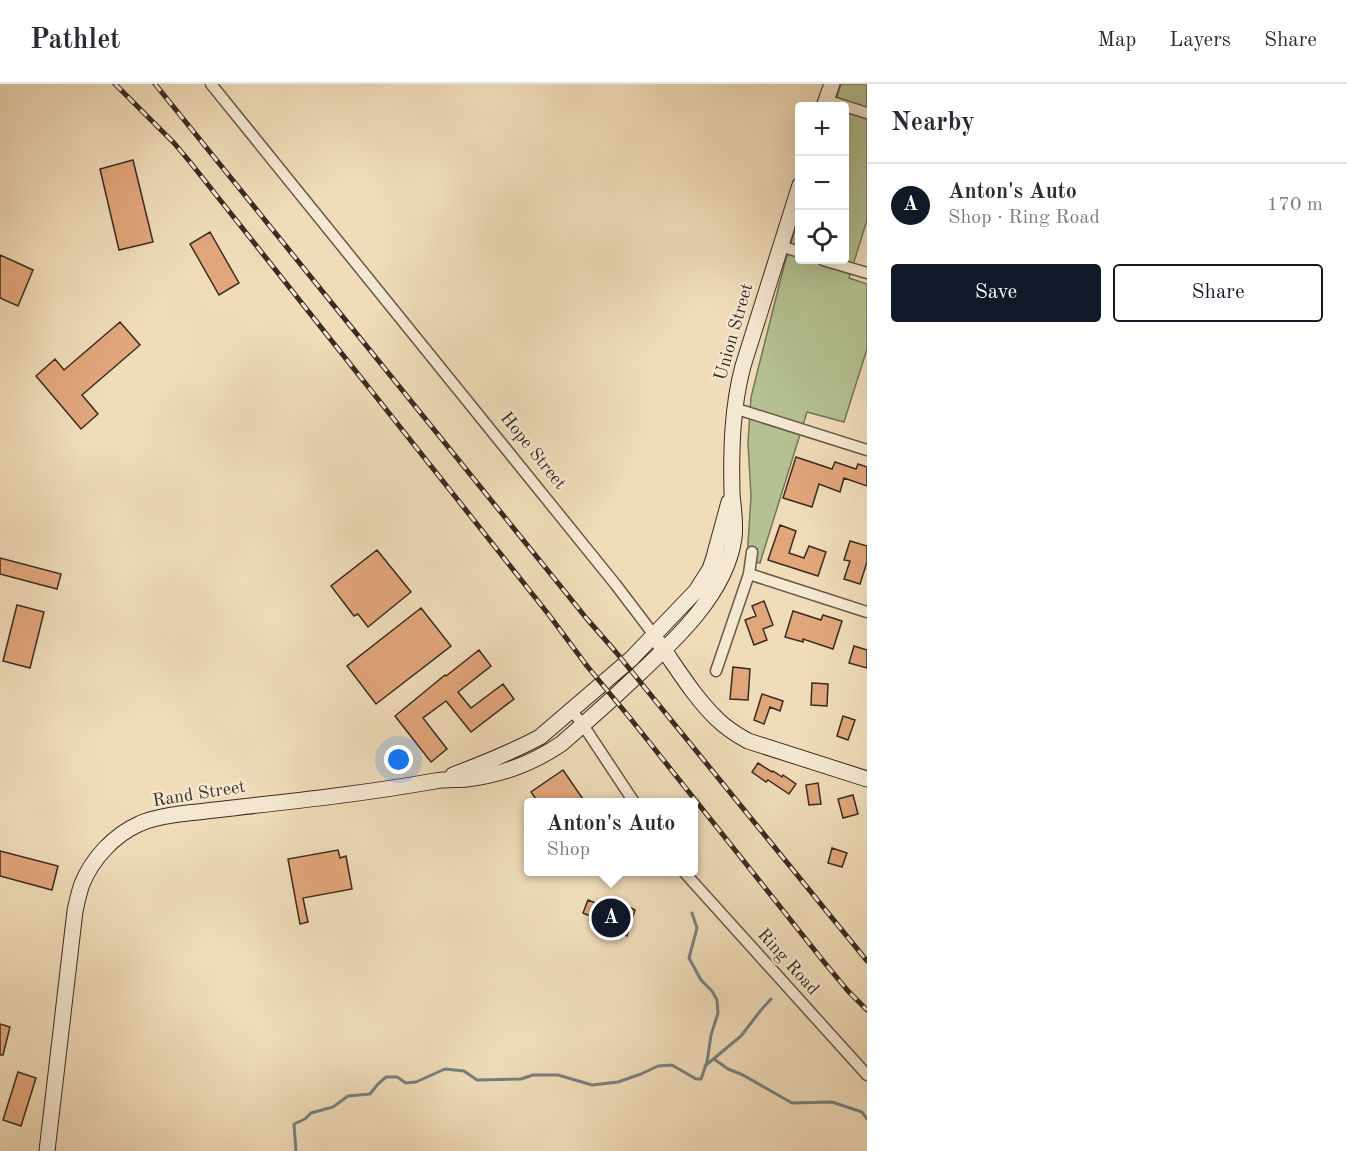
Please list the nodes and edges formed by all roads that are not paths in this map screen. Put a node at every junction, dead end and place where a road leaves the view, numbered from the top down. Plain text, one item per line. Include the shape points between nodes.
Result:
1 (212, 84) edge
2 (832, 84) edge
3 (825, 102) edge
4 (849, 109) edge
5 (867, 113) edge
6 (795, 200) edge
7 (780, 246) junction
8 (795, 250) edge
9 (837, 264) edge
10 (867, 273) edge
11 (734, 408) junction
12 (867, 450) edge
13 (732, 494) junction
14 (752, 552) dead end
15 (749, 574) junction
16 (867, 612) edge
17 (654, 635) junction
18 (664, 650) junction
19 (716, 671) dead end
20 (572, 711) junction
21 (583, 725) junction
22 (867, 779) edge
23 (438, 781) junction
24 (631, 798) edge
25 (688, 876) edge
26 (867, 1075) edge
27 (47, 1151) edge

1 - 17 street, Hope Street
2 - 3 street
4 - 5 street
6 - 7 street, Union Street
7 - 8 street
7 - 11 street, Union Street
9 - 10 street
11 - 12 street
11 - 13 street, Union Street
13 - 17 street, Union Street via 710,568 696,591
13 - 18 street, Union Street via 734,537 724,572 706,603
14 - 15 street
15 - 16 street
15 - 19 street
17 - 18 street, Hope Street
17 - 20 street, Union Street
18 - 21 street, Union Street
18 - 22 street, Hope Street via 708,710 733,732 748,741
20 - 21 street
20 - 23 street, Rand Street via 523,746
21 - 23 street, Rand Street via 547,754 513,769
21 - 24 street
23 - 27 street, Rand Street via 157,818 139,824 105,848 82,884 75,911
25 - 26 street, Ring Road

